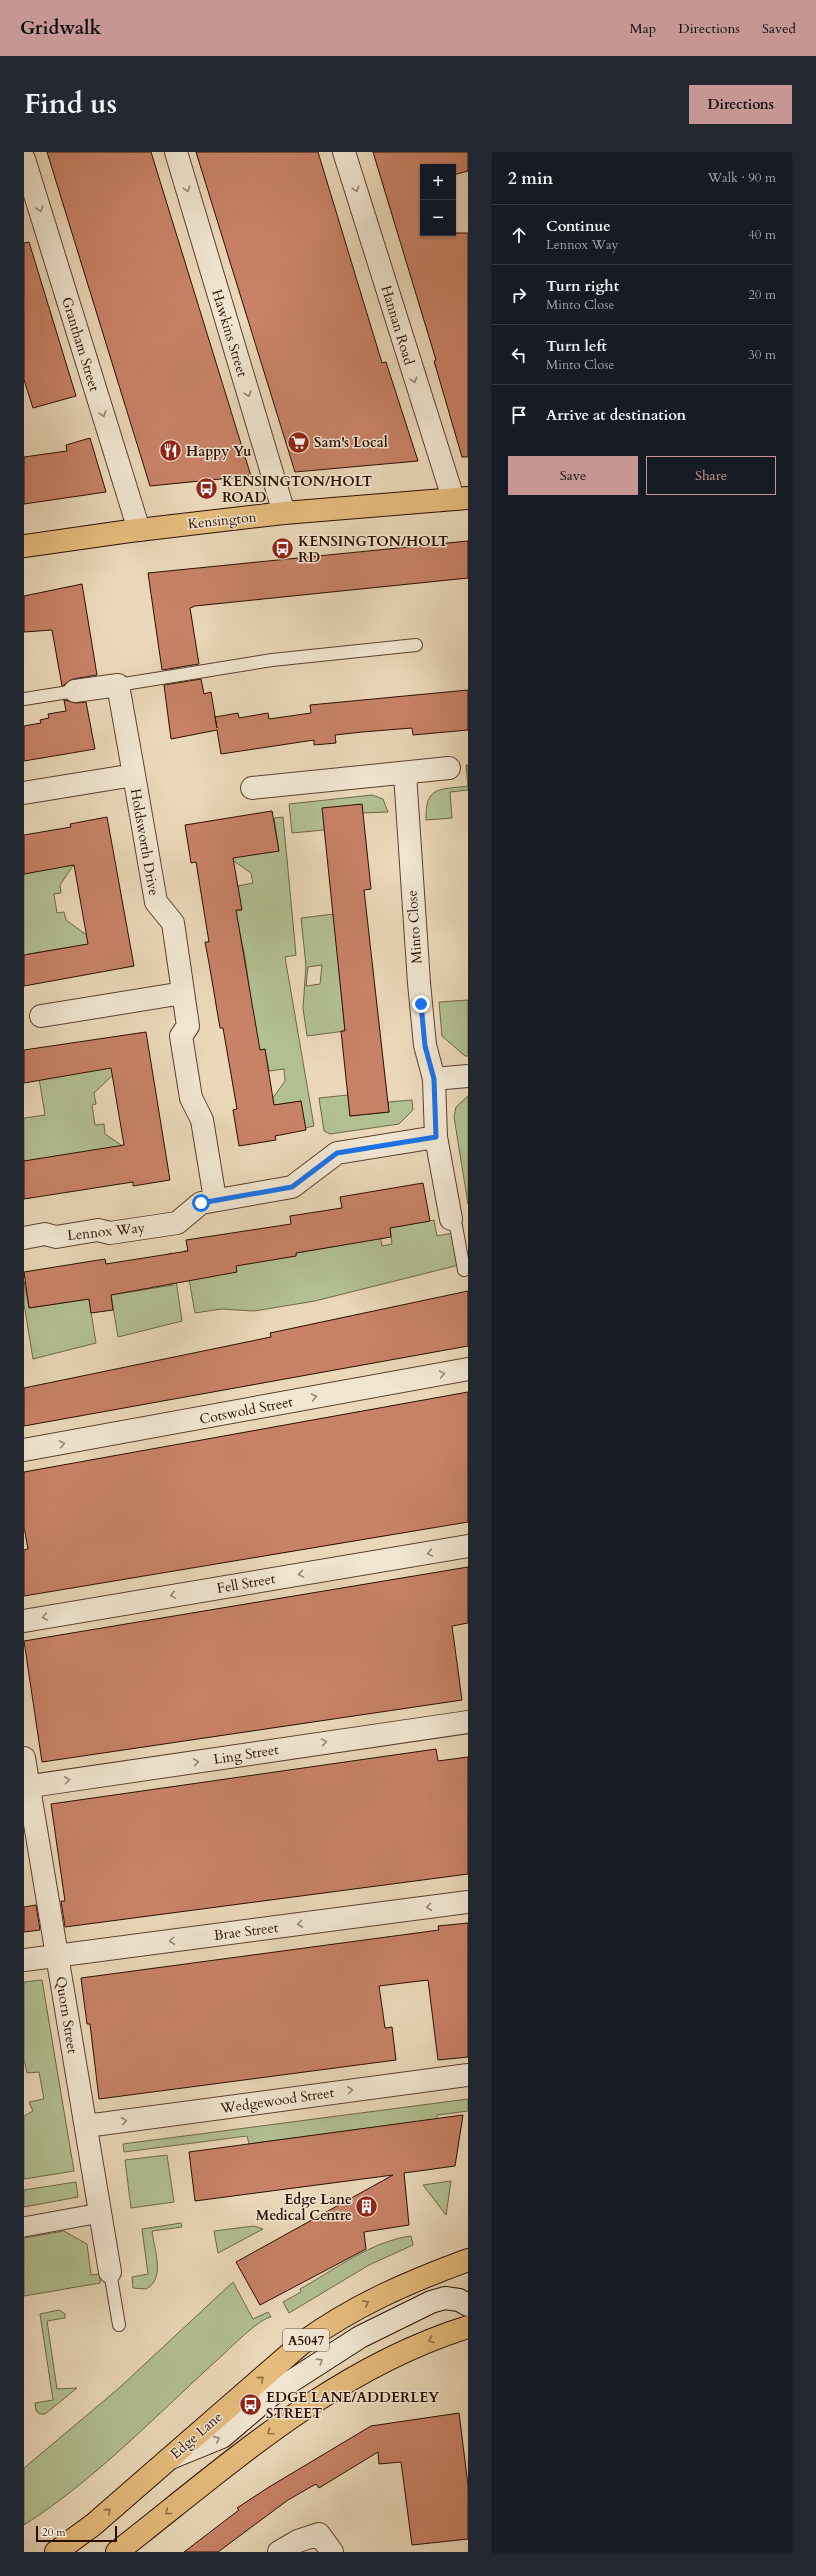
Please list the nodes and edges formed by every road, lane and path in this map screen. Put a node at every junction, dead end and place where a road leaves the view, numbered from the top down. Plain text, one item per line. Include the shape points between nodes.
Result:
1 (176, 152) edge
2 (344, 152) edge
3 (24, 159) edge
4 (461, 498) edge
5 (284, 513) junction
6 (139, 530) junction
7 (24, 546) edge
8 (416, 645) dead end
9 (118, 685) junction
10 (76, 691) joint
11 (24, 699) edge
12 (449, 768) dead end
13 (405, 774) junction
14 (134, 775) junction
15 (252, 788) dead end
16 (24, 793) edge
17 (183, 993) junction
18 (42, 1016) dead end
19 (468, 1076) edge
20 (434, 1079) junction
21 (436, 1137) junction
22 (215, 1199) junction
23 (451, 1219) joint
24 (24, 1238) edge
25 (464, 1270) dead end
26 (468, 1369) edge
27 (24, 1450) edge
28 (468, 1546) edge
29 (24, 1620) edge
30 (468, 1722) edge
31 (24, 1758) edge
32 (26, 1786) edge
33 (468, 1902) edge
34 (58, 1955) junction
35 (24, 1960) edge
36 (468, 2075) edge
37 (86, 2126) junction
38 (100, 2214) junction
39 (24, 2227) edge
40 (468, 2260) edge
41 (110, 2272) joint
42 (468, 2305) edge
43 (119, 2325) dead end
44 (468, 2327) edge
45 (168, 2459) junction
46 (56, 2552) edge
47 (118, 2552) edge
48 (279, 2552) edge
49 (332, 2552) edge

1 -> 5 street, Hawkins Street
2 -> 4 street, Hannan Road
3 -> 6 street, Grantham Street
4 - 5 main road, Kensington
5 - 6 main road, Kensington
6 - 7 main road, Kensington
8 - 9 lane via 272,660
9 - 10 street
9 - 14 street
10 - 11 lane
12 - 13 street
13 - 15 street
13 - 20 street, Minto Close via 416,955 425,1046
14 - 16 street, Holdsworth Drive
14 - 17 street, Holdsworth Drive via 156,902 172,923
17 - 18 street
17 - 22 street, Holdsworth Drive via 188,1026 181,1036 191,1098 202,1120
19 - 20 street
20 - 21 street, Minto Close
21 - 22 street, Lennox Way via 337,1153 292,1187
21 - 23 street, Minto Close
22 - 24 street, Lennox Way via 201,1203 177,1222 110,1234 98,1230 56,1237 45,1234
23 - 25 lane via 456,1226
27 -> 26 street, Cotswold Street
28 -> 29 street, Fell Street
32 -> 30 street, Ling Street
31 - 32 street, Quorn Street
32 - 34 street, Quorn Street
33 -> 34 street, Brae Street
34 - 35 street, Brae Street
34 - 37 street, Quorn Street
37 -> 36 street, Wedgewood Street
37 - 38 street, Quorn Street
38 - 39 street
38 - 41 street, Quorn Street
45 -> 40 main road, Edge Lane / A5047 via 301,2344 334,2320 419,2278
41 - 43 lane
45 -> 42 street via 222,2437 276,2391 318,2362 367,2334 431,2302 445,2298 459,2300
44 -> 47 main road via 418,2345 348,2380 262,2439
46 -> 45 main road, Edge Lane / A5047 via 93,2525
48 - 49 street via 298,2541 319,2534

